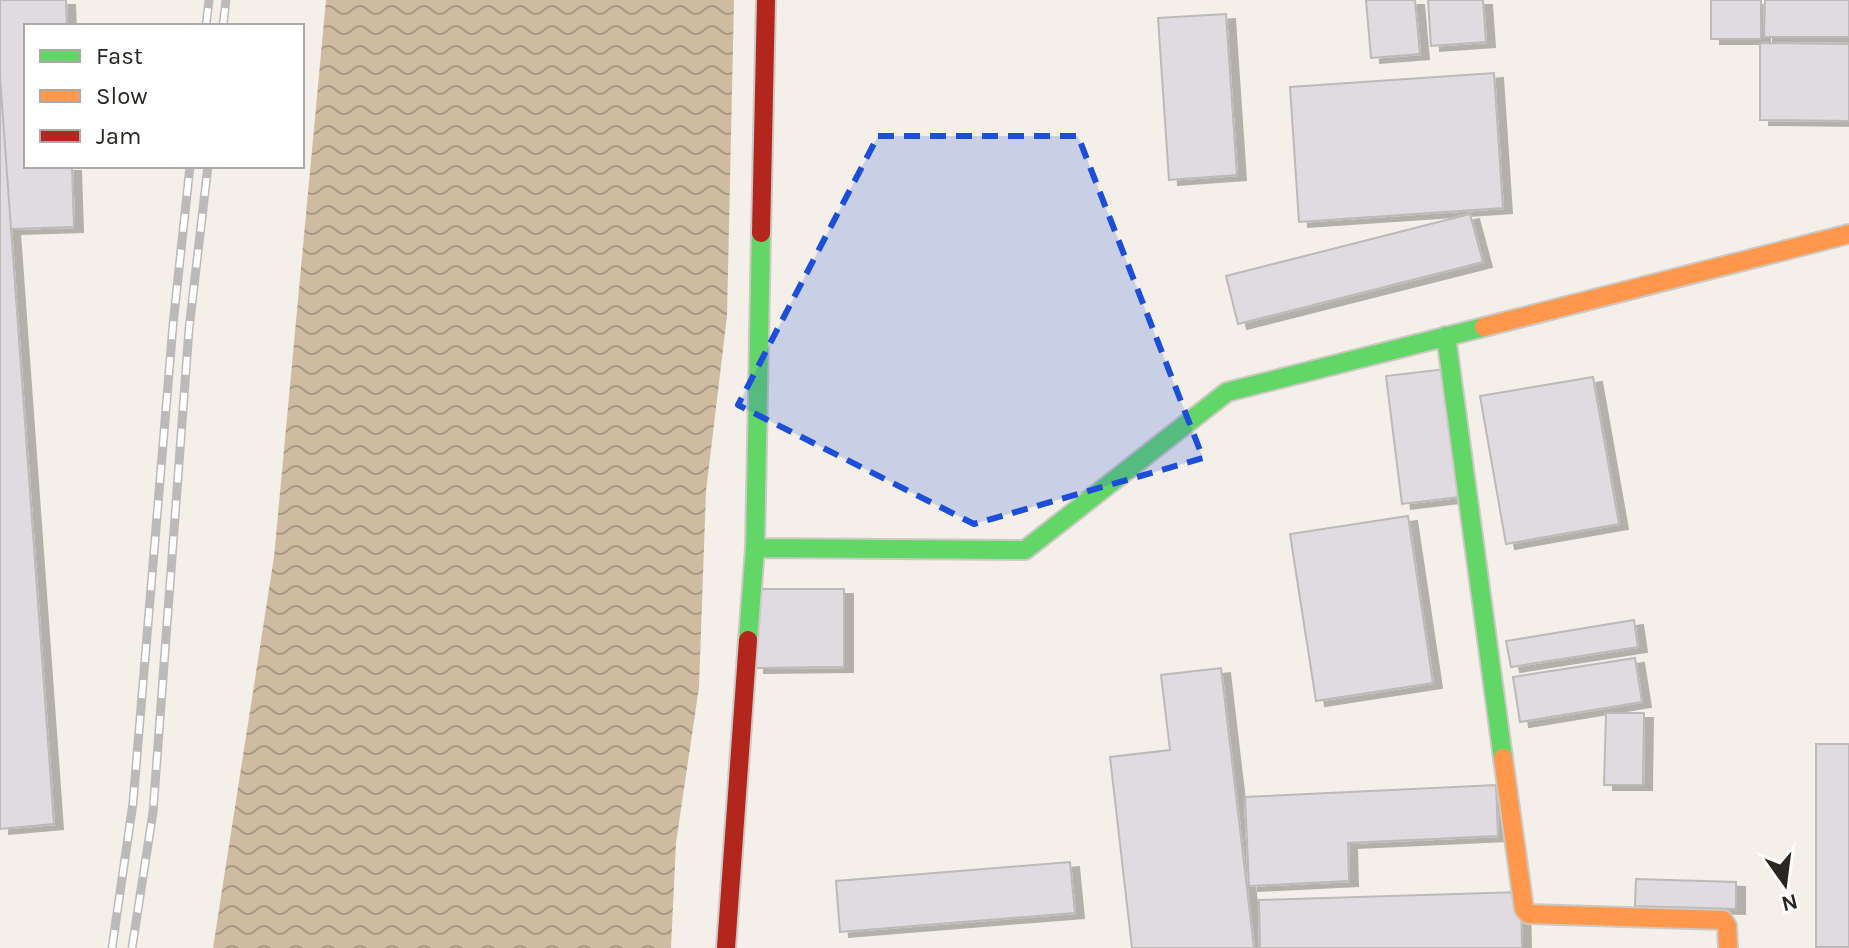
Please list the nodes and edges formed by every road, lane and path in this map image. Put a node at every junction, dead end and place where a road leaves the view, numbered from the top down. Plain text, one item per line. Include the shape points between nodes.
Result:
1 (766, 0) edge
2 (1849, 234) edge
3 (1446, 336) junction
4 (755, 548) junction
5 (726, 948) edge
6 (1728, 948) edge

1 - 4 street
2 - 3 street
3 - 4 street via 1227,392 1025,550
3 - 6 street via 1524,909 1528,914 1723,920
4 - 5 street

